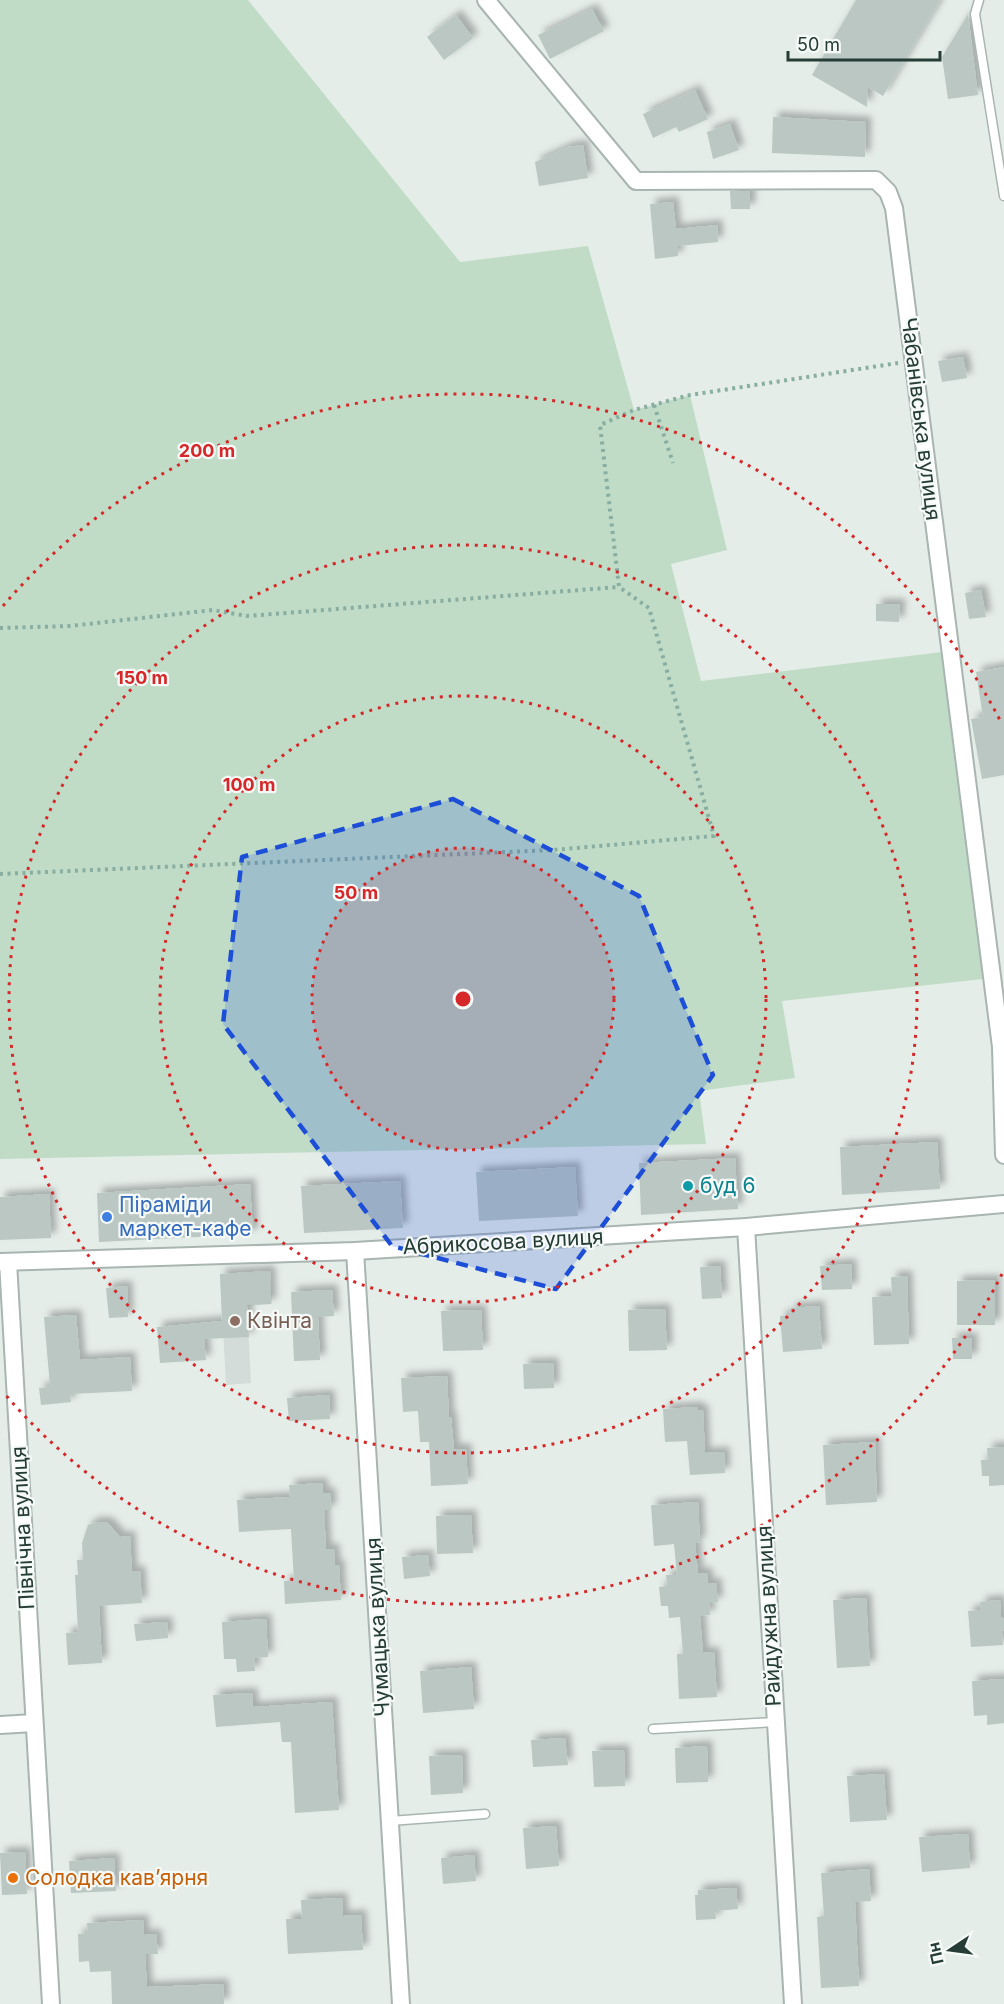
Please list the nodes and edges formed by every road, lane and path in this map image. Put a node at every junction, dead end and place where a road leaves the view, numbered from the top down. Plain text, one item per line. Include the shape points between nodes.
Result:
1 (486, 0) edge
2 (979, 0) edge
3 (1004, 196) edge
4 (914, 361) junction
5 (654, 405) junction
6 (673, 463) dead end
7 (619, 587) junction
8 (0, 628) edge
9 (0, 874) edge
10 (1004, 1155) edge
11 (1004, 1204) edge
12 (746, 1227) junction
13 (355, 1251) junction
14 (4, 1262) edge
15 (776, 1722) junction
16 (34, 1723) junction
17 (0, 1725) edge
18 (653, 1729) dead end
19 (485, 1814) dead end
20 (390, 1821) junction
21 (51, 2004) edge
22 (401, 2004) edge
23 (793, 2004) edge

1 - 4 street, Чабанівська вулиця via 636,181 876,180 888,192 894,208
2 - 3 lane via 975,14
4 - 5 path via 690,395
4 - 10 street, Чабанівська вулиця via 1001,1047
5 - 6 path
5 - 7 path via 600,425
7 - 8 path via 247,616 213,610 70,626
7 - 9 path via 649,608 714,836 553,850
11 - 12 street, Абрикосова вулиця
12 - 13 street, Абрикосова вулиця
12 - 15 street, Райдужна вулиця
13 - 14 street, Абрикосова вулиця
13 - 20 street, Чумацька вулиця
14 - 16 street, Північна вулиця
15 - 18 lane
15 - 23 street, Райдужна вулиця
16 - 17 street
16 - 21 street, Північна вулиця
19 - 20 lane
20 - 22 street, Чумацька вулиця

